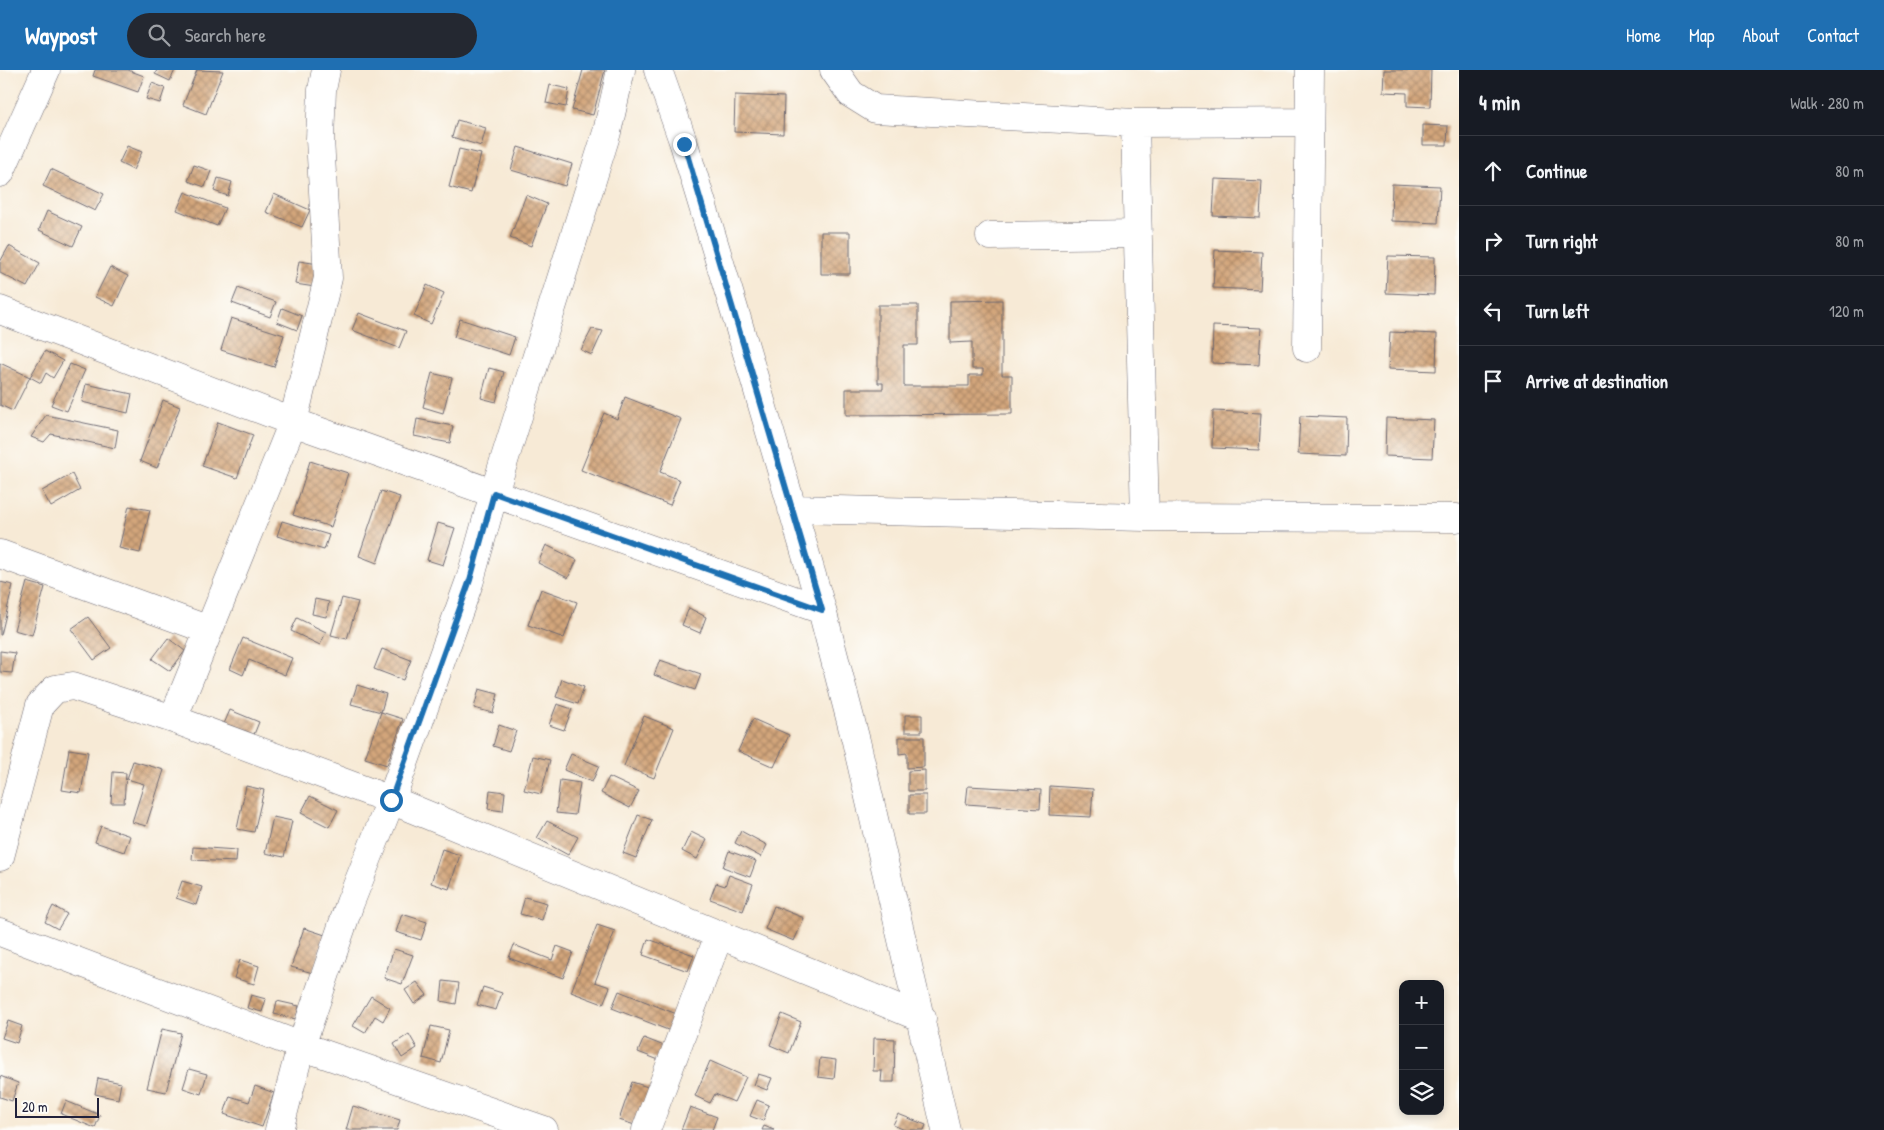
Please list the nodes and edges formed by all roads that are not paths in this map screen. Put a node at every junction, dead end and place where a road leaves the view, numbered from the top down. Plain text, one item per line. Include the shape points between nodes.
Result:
1 (326, 70) edge
2 (621, 70) edge
3 (658, 70) edge
4 (834, 70) edge
5 (1310, 70) edge
6 (38, 73) edge
7 (1308, 122) junction
8 (1135, 123) junction
9 (0, 173) edge
10 (1138, 234) junction
11 (990, 236) dead end
12 (0, 310) edge
13 (1307, 348) dead end
14 (293, 422) junction
15 (494, 493) junction
16 (792, 509) junction
17 (1145, 517) junction
18 (1457, 518) dead end
19 (0, 554) edge
20 (822, 610) junction
21 (209, 630) junction
22 (173, 719) junction
23 (391, 800) junction
24 (0, 857) edge
25 (0, 932) edge
26 (719, 935) junction
27 (922, 1018) junction
28 (301, 1046) junction
29 (279, 1130) edge
30 (544, 1130) edge
31 (646, 1130) edge
32 (946, 1130) edge

1 - 14 street via 320,139 328,278
2 - 15 street via 607,132
3 - 16 street via 684,144
4 - 8 street via 851,94 875,109
5 - 7 street
6 - 9 street
7 - 8 street
7 - 13 street
8 - 10 street
10 - 11 street
10 - 17 street
12 - 14 street
14 - 15 street
14 - 21 street
15 - 20 street
15 - 23 street via 470,580
16 - 17 street
16 - 20 street
17 - 18 street
19 - 21 street
20 - 27 street
21 - 22 street
22 - 23 street
22 - 24 street via 73,686 55,689 40,705
23 - 26 street
23 - 28 street via 350,903
25 - 28 street
26 - 27 street
26 - 31 street
27 - 32 street
28 - 29 street
28 - 30 street

